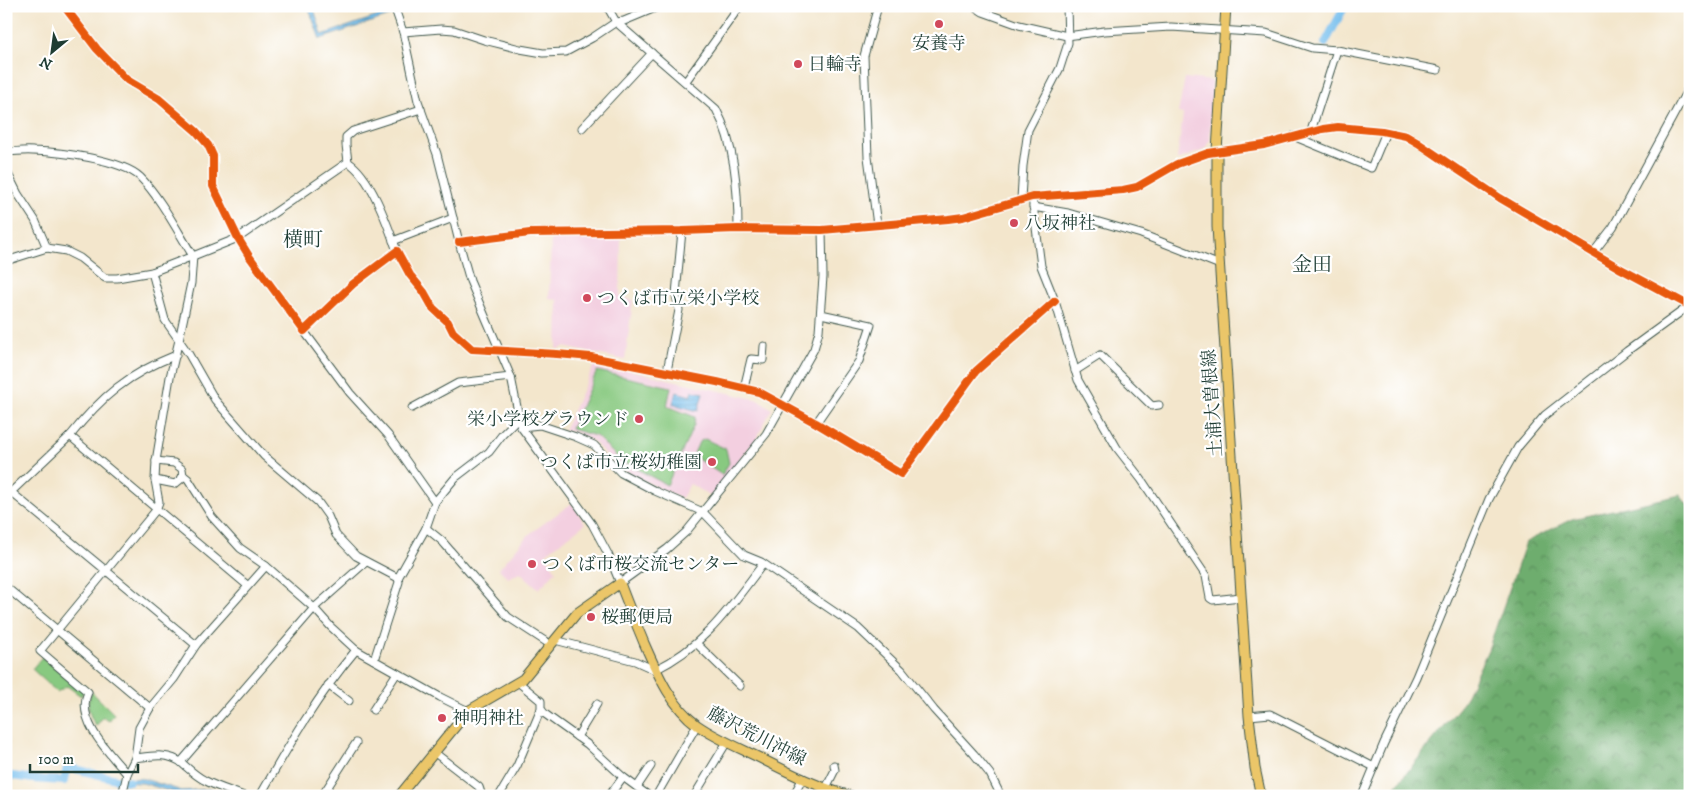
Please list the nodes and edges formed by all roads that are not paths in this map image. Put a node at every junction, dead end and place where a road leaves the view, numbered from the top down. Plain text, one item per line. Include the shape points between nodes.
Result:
1 (64, 6) edge
2 (394, 6) edge
3 (607, 6) edge
4 (660, 6) edge
5 (740, 6) edge
6 (878, 6) edge
7 (974, 6) edge
8 (1067, 6) edge
9 (1226, 6) edge
10 (616, 22) junction
11 (1224, 30) junction
12 (403, 32) junction
13 (1067, 36) junction
14 (1337, 50) junction
15 (652, 53) junction
16 (1438, 70) dead end
17 (686, 81) junction
18 (1690, 85) edge
19 (421, 109) junction
20 (582, 128) dead end
21 (1311, 131) junction
22 (1386, 132) junction
23 (1293, 136) junction
24 (1217, 150) junction
25 (6, 152) edge
26 (348, 162) junction
27 (6, 170) edge
28 (1032, 197) junction
29 (1021, 199) junction
30 (1033, 207) junction
31 (453, 218) junction
32 (877, 226) junction
33 (738, 229) junction
34 (822, 230) junction
35 (682, 232) junction
36 (238, 238) junction
37 (393, 241) junction
38 (458, 242) junction
39 (47, 248) junction
40 (397, 251) junction
41 (1593, 253) junction
42 (193, 256) junction
43 (6, 261) edge
44 (1220, 265) junction
45 (152, 272) junction
46 (1055, 301) junction
47 (1690, 306) edge
48 (821, 314) junction
49 (304, 331) junction
50 (180, 340) junction
51 (764, 346) dead end
52 (501, 352) junction
53 (176, 355) junction
54 (667, 371) junction
55 (1075, 371) junction
56 (511, 377) junction
57 (744, 388) junction
58 (782, 405) junction
59 (1159, 405) dead end
60 (412, 408) dead end
61 (518, 418) junction
62 (816, 423) junction
63 (522, 427) junction
64 (70, 436) junction
65 (156, 461) junction
66 (183, 476) junction
67 (156, 480) junction
68 (9, 493) edge
69 (435, 502) junction
70 (156, 510) junction
71 (703, 512) junction
72 (426, 528) junction
73 (366, 562) junction
74 (763, 564) junction
75 (266, 566) junction
76 (107, 570) junction
77 (398, 578) junction
78 (620, 583) junction
79 (247, 585) junction
80 (8, 592) edge
81 (1241, 597) junction
82 (314, 608) junction
83 (57, 629) junction
84 (553, 642) junction
85 (697, 644) junction
86 (196, 645) junction
87 (356, 650) junction
88 (374, 660) junction
89 (655, 670) junction
90 (397, 673) junction
91 (518, 682) junction
92 (328, 685) junction
93 (740, 686) dead end
94 (349, 701) dead end
95 (597, 704) dead end
96 (150, 708) junction
97 (541, 709) junction
98 (372, 710) dead end
99 (468, 711) junction
100 (1250, 716) junction
101 (697, 725) junction
102 (577, 737) junction
103 (727, 742) junction
104 (356, 743) dead end
105 (435, 753) junction
106 (135, 758) junction
107 (180, 762) junction
108 (834, 765) dead end
109 (651, 766) dead end
110 (1374, 768) junction
111 (127, 774) junction
112 (623, 777) junction
113 (803, 778) junction
114 (637, 787) junction
115 (826, 788) junction
116 (122, 796) edge
117 (244, 796) edge
118 (260, 796) edge
119 (322, 796) edge
120 (399, 796) edge
121 (482, 796) edge
122 (499, 796) edge
123 (609, 796) edge
124 (649, 796) edge
125 (656, 796) edge
126 (694, 796) edge
127 (794, 796) edge
128 (852, 796) edge
129 (1001, 796) edge
130 (1261, 796) edge
131 (1362, 796) edge

1 - 36 street via 97,49 127,80 159,99 208,145 213,156 213,186
2 - 12 street
3 - 10 street
4 - 10 street
5 - 17 street
6 - 32 street via 864,56 868,157
7 - 13 street via 1019,25
8 - 13 street
9 - 11 main road, 土浦大曽根線
10 - 12 street via 566,52 542,53 520,49 454,30
10 - 15 street
11 - 13 street via 1171,27
11 - 14 street via 1266,33 1312,48
11 - 24 main road, 土浦大曽根線
12 - 19 street
13 - 29 street via 1060,68 1028,130
14 - 16 street
14 - 21 street
15 - 17 street
15 - 20 street
17 - 33 street via 716,109 724,124 736,182
18 - 41 street via 1613,227
19 - 26 street via 346,137
19 - 31 street via 437,154
21 - 22 street via 1338,127
21 - 23 street
22 - 23 street via 1371,168
22 - 41 street via 1406,136 1426,147 1500,198
23 - 24 street via 1264,144
24 - 28 street via 1177,164 1137,187
24 - 44 main road, 土浦大曽根線
25 - 42 street via 32,150 94,159 138,175 150,188
26 - 36 street
26 - 37 street via 354,165 371,188
27 - 39 street
28 - 29 street
28 - 30 street
29 - 32 street via 963,217
30 - 44 street via 1068,213 1140,234
30 - 46 street via 1041,266
31 - 37 street
31 - 38 street
32 - 34 street
33 - 34 street
33 - 35 street
34 - 48 street
35 - 38 street via 530,233
35 - 54 street via 676,294 679,310
36 - 42 street
36 - 49 street
37 - 40 street
38 - 52 street via 470,281
39 - 43 street
39 - 45 street via 66,251 80,258 105,278
40 - 49 street via 352,284
40 - 52 street via 410,275 453,332 472,350
41 - 47 street
42 - 45 street
42 - 50 street
44 - 81 main road, 土浦大曽根線
45 - 50 street via 165,320
46 - 55 street
46 - 62 street via 976,371 901,474
47 - 110 street via 1545,415 1518,447 1489,499 1416,677
48 - 58 street via 814,349
48 - 62 street via 871,325 859,361
49 - 69 street via 350,393 388,435
50 - 53 street
50 - 73 street via 215,400 264,456 318,502 336,535
51 - 57 street via 763,360 751,358
52 - 54 street via 592,357
52 - 56 street
53 - 64 street via 135,374 98,403
53 - 65 street
54 - 57 street
55 - 59 street via 1100,355 1152,406
55 - 81 street via 1117,448 1141,478 1206,576 1210,598
56 - 60 street via 458,383
56 - 61 street
57 - 58 street
58 - 62 street
58 - 71 street via 766,434
61 - 63 street
61 - 69 street via 489,452 455,478
63 - 71 street via 540,425 576,437 594,446 621,473
63 - 78 street via 592,524
64 - 68 street
64 - 70 street
65 - 66 street via 174,463
65 - 67 street
66 - 67 street via 175,484
66 - 75 street via 212,517 240,548
67 - 70 street via 159,502
68 - 76 street
69 - 72 street
70 - 76 street
70 - 79 street
71 - 74 street via 744,555
71 - 78 street via 667,549
72 - 77 street
72 - 84 street via 442,541 508,617
73 - 77 street
73 - 82 street
74 - 85 street
74 - 129 street via 858,628 902,670 990,774
75 - 79 street
75 - 82 street
76 - 83 street
76 - 86 street
77 - 88 street
78 - 84 main road via 577,613
78 - 89 main road, 藤沢荒川沖線
79 - 86 street
80 - 83 street
81 - 100 main road, 土浦大曽根線
82 - 87 street
82 - 107 street
83 - 96 street
83 - 111 street via 40,650 88,692 85,699 87,719
84 - 89 street via 635,661
84 - 91 main road
85 - 89 street
85 - 93 street
86 - 96 street
87 - 88 street
87 - 92 street
88 - 90 street
89 - 101 main road, 藤沢荒川沖線 via 673,700
90 - 98 street
90 - 99 street
91 - 97 street via 541,701
91 - 99 main road
92 - 94 street
92 - 118 street
95 - 102 street
96 - 106 street via 139,728
97 - 102 street
97 - 122 street via 517,766
99 - 105 main road
100 - 110 street via 1270,714
100 - 130 main road, 土浦大曽根線
101 - 103 main road, 藤沢荒川沖線
101 - 125 street
102 - 112 street
103 - 113 main road, 藤沢荒川沖線
103 - 126 street
104 - 119 street
105 - 120 main road
105 - 121 street via 476,784
106 - 107 street via 158,755
106 - 111 street
107 - 117 street via 204,780
108 - 115 street via 835,770
109 - 114 street
110 - 131 street
111 - 116 street
112 - 114 street
112 - 123 street
113 - 115 main road, 藤沢荒川沖線
113 - 127 street
114 - 124 street
115 - 128 main road, 藤沢荒川沖線

